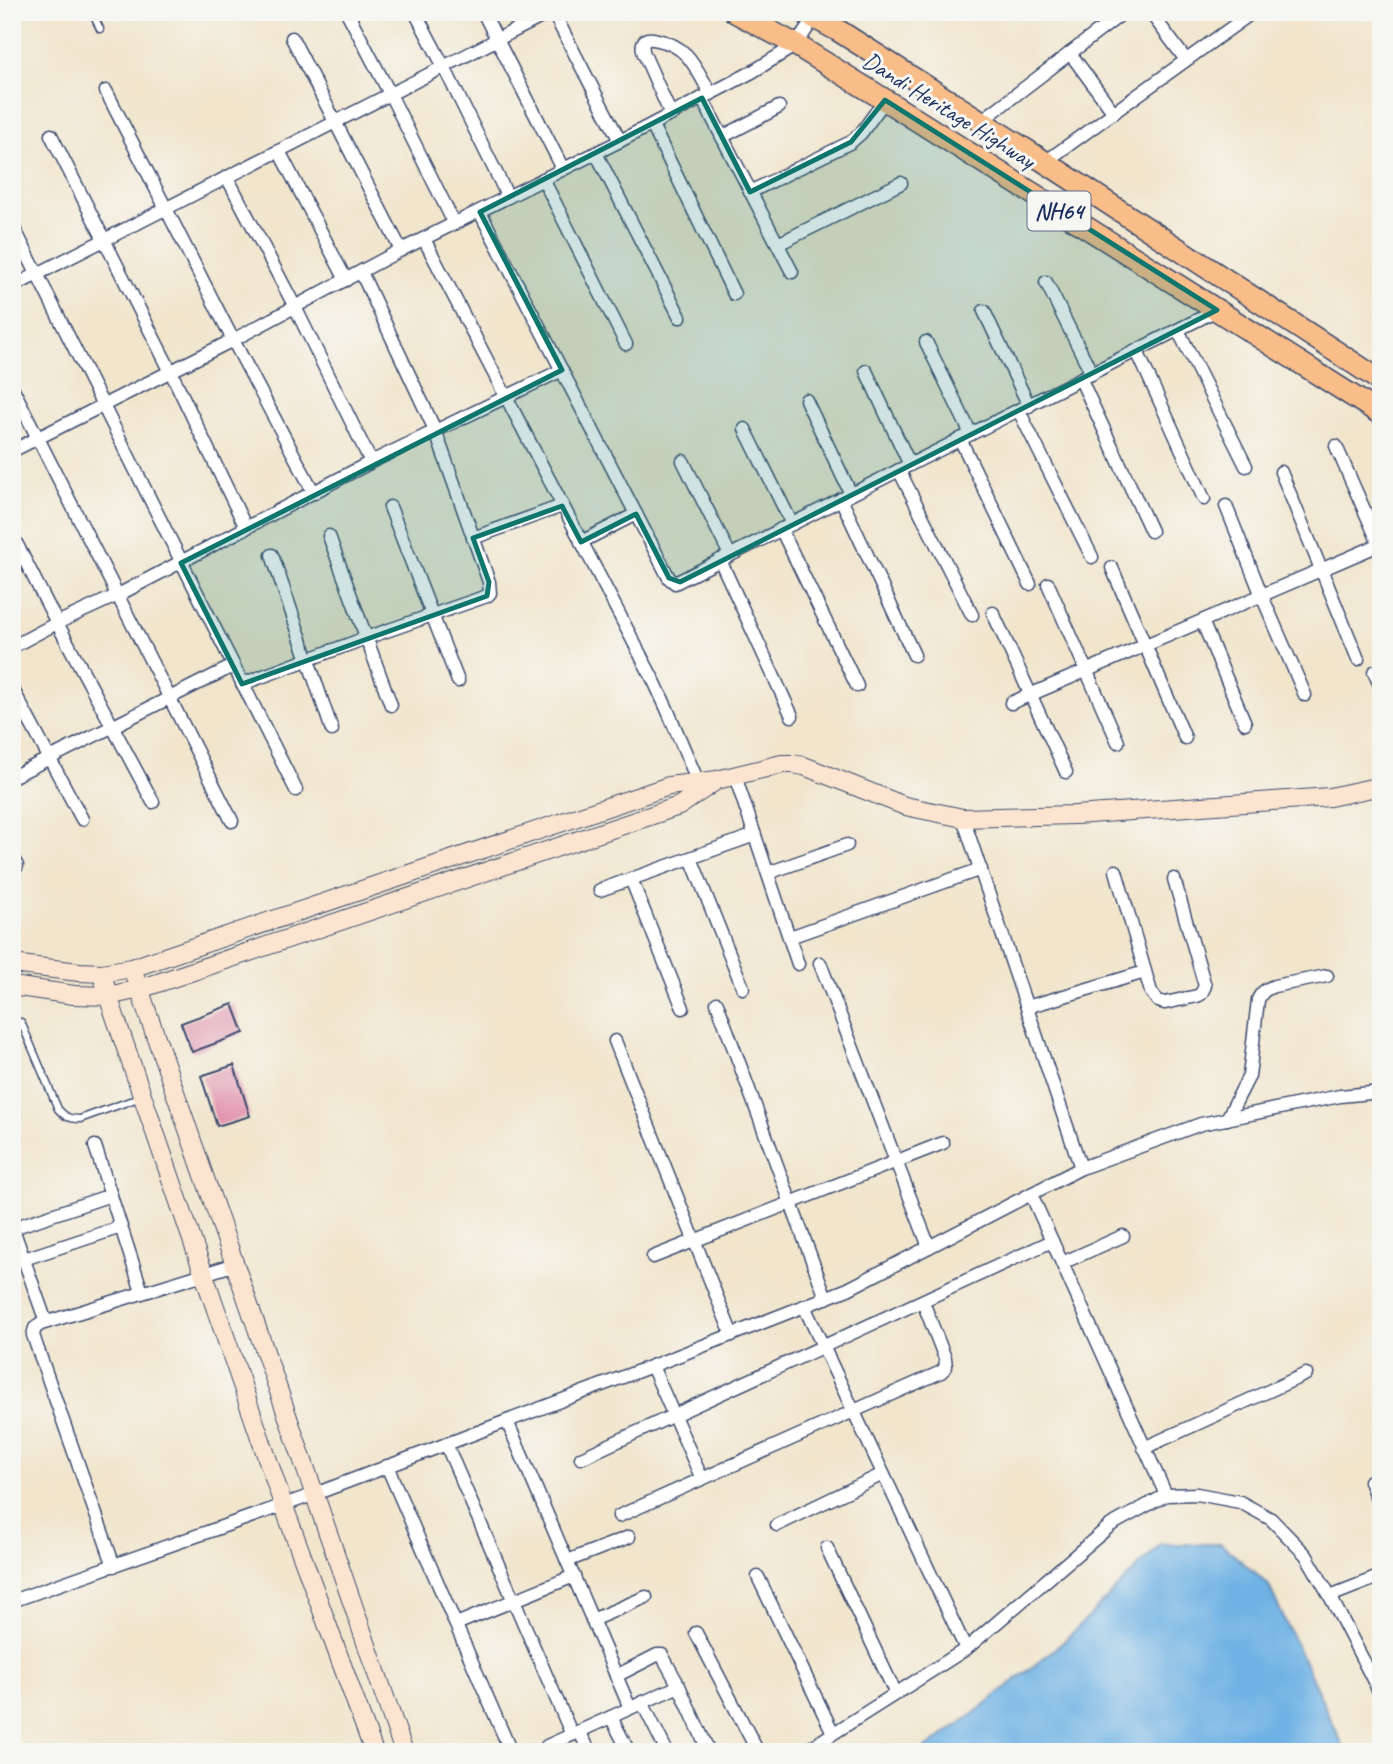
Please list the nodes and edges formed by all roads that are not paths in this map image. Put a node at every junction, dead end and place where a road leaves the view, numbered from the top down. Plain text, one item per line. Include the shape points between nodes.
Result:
1 (92, 12) edge
2 (347, 12) edge
3 (415, 12) edge
4 (483, 12) edge
5 (552, 12) edge
6 (735, 12) edge
7 (1124, 12) edge
8 (1150, 12) edge
9 (1253, 12) edge
10 (809, 15) edge
11 (100, 29) dead end
12 (292, 38) dead end
13 (497, 40) junction
14 (796, 45) junction
15 (1070, 54) junction
16 (1186, 60) junction
17 (444, 67) junction
18 (106, 91) dead end
19 (390, 94) junction
20 (706, 96) junction
21 (885, 100) junction
22 (779, 107) dead end
23 (1114, 113) junction
24 (671, 115) junction
25 (335, 122) junction
26 (980, 122) junction
27 (652, 125) junction
28 (51, 135) dead end
29 (722, 136) junction
30 (620, 141) junction
31 (279, 151) junction
32 (596, 153) junction
33 (1045, 162) junction
34 (563, 169) junction
35 (227, 177) junction
36 (542, 179) junction
37 (901, 183) dead end
38 (750, 191) junction
39 (508, 197) junction
40 (165, 208) junction
41 (481, 212) junction
42 (454, 223) junction
43 (12, 224) edge
44 (424, 239) junction
45 (104, 240) junction
46 (778, 244) junction
47 (401, 250) junction
48 (361, 272) junction
49 (792, 272) dead end
50 (37, 274) junction
51 (346, 280) junction
52 (1046, 282) dead end
53 (12, 287) edge
54 (734, 294) dead end
55 (295, 307) junction
56 (1217, 310) junction
57 (984, 312) dead end
58 (680, 317) dead end
59 (1178, 330) junction
60 (233, 340) junction
61 (926, 342) dead end
62 (626, 344) dead end
63 (1137, 351) junction
64 (170, 370) junction
65 (562, 370) junction
66 (866, 371) dead end
67 (1086, 377) junction
68 (1381, 381) edge
69 (12, 387) edge
70 (505, 397) junction
71 (806, 400) dead end
72 (103, 405) junction
73 (1024, 409) junction
74 (1381, 414) edge
75 (745, 429) dead end
76 (435, 430) junction
77 (966, 436) junction
78 (38, 438) junction
79 (1336, 446) dead end
80 (12, 451) edge
81 (683, 461) dead end
82 (371, 462) junction
83 (1246, 466) dead end
84 (904, 467) junction
85 (1282, 472) dead end
86 (314, 493) junction
87 (846, 497) junction
88 (1204, 499) dead end
89 (562, 506) junction
90 (1226, 506) dead end
91 (390, 507) dead end
92 (636, 514) junction
93 (786, 527) junction
94 (246, 528) junction
95 (1151, 531) dead end
96 (12, 535) edge
97 (329, 536) dead end
98 (473, 538) junction
99 (581, 542) junction
100 (1380, 546) edge
101 (272, 555) dead end
102 (1092, 557) dead end
103 (725, 558) junction
104 (181, 563) junction
105 (1112, 568) dead end
106 (1322, 570) junction
107 (1030, 584) dead end
108 (1048, 584) dead end
109 (118, 595) junction
110 (1262, 596) junction
111 (993, 613) dead end
112 (432, 615) junction
113 (972, 615) dead end
114 (1202, 621) junction
115 (57, 624) junction
116 (366, 638) junction
117 (1145, 646) junction
118 (12, 647) edge
119 (914, 655) dead end
120 (308, 659) junction
121 (1358, 659) dead end
122 (233, 666) junction
123 (1087, 671) junction
124 (1374, 673) dead end
125 (458, 681) dead end
126 (242, 684) junction
127 (857, 686) dead end
128 (1381, 687) edge
129 (12, 688) edge
130 (1030, 695) junction
131 (1305, 695) dead end
132 (170, 698) junction
133 (1011, 703) dead end
134 (391, 705) dead end
135 (792, 716) dead end
136 (1245, 723) dead end
137 (112, 726) junction
138 (332, 730) dead end
139 (1185, 738) dead end
140 (1118, 742) dead end
141 (49, 758) junction
142 (1066, 772) dead end
143 (734, 776) junction
144 (12, 777) edge
145 (698, 782) junction
146 (1381, 786) edge
147 (296, 790) dead end
148 (153, 803) dead end
149 (963, 818) junction
150 (82, 819) dead end
151 (232, 821) dead end
152 (755, 835) junction
153 (847, 845) dead end
154 (691, 858) junction
155 (980, 867) junction
156 (1116, 871) dead end
157 (768, 873) junction
158 (631, 878) junction
159 (1174, 879) dead end
160 (600, 890) dead end
161 (790, 937) junction
162 (820, 963) dead end
163 (12, 964) edge
164 (798, 964) dead end
165 (132, 968) junction
166 (1145, 972) junction
167 (102, 973) junction
168 (1327, 976) dead end
169 (12, 986) edge
170 (743, 988) dead end
171 (140, 989) junction
172 (108, 996) junction
173 (717, 1003) dead end
174 (1027, 1007) junction
175 (683, 1008) dead end
176 (21, 1022) dead end
177 (615, 1041) dead end
178 (1381, 1092) edge
179 (142, 1096) junction
180 (1227, 1119) junction
181 (943, 1143) dead end
182 (95, 1146) dead end
183 (897, 1161) junction
184 (1081, 1168) junction
185 (1031, 1194) junction
186 (111, 1195) junction
187 (791, 1203) junction
188 (13, 1227) edge
189 (121, 1227) junction
190 (1123, 1236) dead end
191 (694, 1241) junction
192 (1052, 1241) junction
193 (929, 1247) junction
194 (653, 1257) dead end
195 (24, 1259) junction
196 (1062, 1263) junction
197 (236, 1264) junction
198 (203, 1273) junction
199 (142, 1292) junction
200 (826, 1298) junction
201 (923, 1302) junction
202 (804, 1306) junction
203 (46, 1322) junction
204 (732, 1335) junction
205 (823, 1347) junction
206 (652, 1366) junction
207 (1306, 1374) dead end
208 (853, 1412) junction
209 (674, 1416) junction
210 (507, 1421) junction
211 (446, 1444) junction
212 (1144, 1448) junction
213 (581, 1458) dead end
214 (387, 1466) junction
215 (883, 1474) junction
216 (702, 1479) junction
217 (1370, 1481) dead end
218 (315, 1494) junction
219 (1166, 1495) junction
220 (283, 1504) junction
221 (1381, 1510) edge
222 (620, 1516) dead end
223 (777, 1525) dead end
224 (629, 1537) dead end
225 (827, 1548) dead end
226 (567, 1562) junction
227 (114, 1566) junction
228 (574, 1576) junction
229 (1381, 1576) edge
230 (758, 1577) dead end
231 (1330, 1596) junction
232 (646, 1597) dead end
233 (12, 1601) edge
234 (514, 1601) junction
235 (592, 1620) junction
236 (456, 1624) junction
237 (696, 1633) dead end
238 (966, 1648) junction
239 (617, 1676) junction
240 (679, 1686) junction
241 (895, 1692) junction
242 (1381, 1695) edge
243 (642, 1702) junction
244 (630, 1708) junction
245 (611, 1717) junction
246 (575, 1733) junction
247 (833, 1733) junction
248 (547, 1746) dead end
249 (374, 1752) edge
250 (404, 1752) edge
251 (511, 1752) edge
252 (590, 1752) edge
253 (629, 1752) edge
254 (667, 1752) edge
255 (709, 1752) edge
256 (758, 1752) edge
257 (804, 1752) edge

1 - 11 lane
2 - 19 street
3 - 17 street
4 - 13 street
5 - 13 street
5 - 30 street
6 - 14 main road, Dandi Heritage Highway / NH64
7 - 15 street
8 - 16 street
9 - 16 street
10 - 14 street
10 - 26 main road, Dandi Heritage Highway / NH64
12 - 25 street
13 - 17 street
13 - 34 street
14 - 20 street
14 - 21 main road, Dandi Heritage Highway / NH64
15 - 23 street
15 - 26 street
16 - 23 street
17 - 19 street
17 - 39 street
18 - 40 street
19 - 25 street
19 - 42 street
20 - 24 street
20 - 24 street via 683,50 671,43 646,40 644,54
20 - 29 street
21 - 38 street via 851,142
21 - 56 main road, Dandi Heritage Highway / NH64
22 - 29 street
23 - 33 street
24 - 27 street
25 - 31 street
25 - 47 street
26 - 33 main road, Dandi Heritage Highway / NH64
27 - 30 street
27 - 54 street
28 - 45 street
29 - 38 street
30 - 32 street
31 - 35 street
31 - 51 street
32 - 34 street
32 - 58 street
33 - 68 main road, Dandi Heritage Highway / NH64
34 - 36 street
35 - 40 street
35 - 55 street
36 - 39 street
36 - 62 street
37 - 46 street
38 - 46 street
39 - 41 street
40 - 45 street
40 - 60 street
41 - 42 street
41 - 65 street
42 - 44 street
43 - 50 street
44 - 47 street
44 - 70 street
45 - 50 street
45 - 64 street
46 - 49 street
47 - 48 street
48 - 51 street
48 - 76 street
50 - 53 street
50 - 72 street
51 - 55 street
52 - 67 street
55 - 60 street
55 - 82 street
56 - 59 street
56 - 74 main road, Dandi Heritage Highway / NH64
57 - 73 street
59 - 63 street
59 - 83 street
60 - 64 street
60 - 86 street
61 - 77 street
63 - 67 street
63 - 88 street
64 - 72 street
64 - 94 street
65 - 70 street
65 - 92 street
66 - 84 street
67 - 73 street
67 - 95 street
69 - 78 street
70 - 76 street
70 - 89 street
71 - 87 street
72 - 78 street
72 - 104 street
73 - 77 street
73 - 102 street
75 - 93 street
76 - 82 street
76 - 98 street
77 - 84 street
77 - 107 street
78 - 80 street
78 - 109 street
79 - 100 street
81 - 103 street
82 - 86 street
84 - 87 street
84 - 113 street
85 - 106 street
86 - 94 street
87 - 93 street
87 - 119 street
89 - 98 street
89 - 99 street
90 - 110 street
91 - 112 street
92 - 99 street
92 - 103 street via 672,582
93 - 103 street
93 - 127 street
94 - 104 street
96 - 115 street
97 - 116 street
98 - 112 street via 490,593
99 - 145 street via 655,683
100 - 106 street
101 - 120 street
103 - 135 street
104 - 109 street
104 - 122 street
105 - 117 street
106 - 110 street
106 - 121 street
108 - 123 street
109 - 115 street
109 - 132 street
110 - 114 street
110 - 131 street
111 - 130 street
112 - 116 street
112 - 125 street
114 - 117 street
114 - 136 street
115 - 118 street
115 - 137 street
116 - 120 street
116 - 134 street
117 - 123 street
117 - 139 street
120 - 126 street
120 - 138 street
122 - 126 street
122 - 132 street
123 - 130 street
123 - 140 street
124 - 128 street
126 - 147 street
129 - 141 street
130 - 133 street
130 - 142 street
132 - 137 street
132 - 151 street
137 - 141 street
137 - 148 street
141 - 144 street
141 - 150 street
143 - 145 street
143 - 149 street via 782,764 804,766 905,806
143 - 152 street
143 - 171 street via 679,806
145 - 165 street via 669,786
146 - 149 street via 1330,797
149 - 155 street
152 - 154 street
152 - 157 street
153 - 157 street
154 - 158 street
154 - 170 street
155 - 161 street
155 - 174 street
156 - 166 street
157 - 161 street
158 - 160 street
158 - 175 street
159 - 166 street via 1204,990 1197,996 1158,1001
161 - 164 street
162 - 183 street
163 - 167 street
165 - 167 street
165 - 171 street
166 - 174 street
167 - 172 street
168 - 180 street via 1274,986 1260,994 1249,1076
169 - 172 street
171 - 172 street
171 - 197 street
172 - 179 street
173 - 187 street
174 - 184 street
176 - 179 lane via 65,1116 79,1119
177 - 191 street
178 - 180 street
179 - 198 street
180 - 184 street via 1200,1124
181 - 183 street
182 - 186 street
183 - 187 street
183 - 193 street
184 - 185 street
185 - 192 street
185 - 193 street
186 - 188 street
186 - 189 street
187 - 191 street
187 - 200 street
188 - 195 street
189 - 195 street
189 - 199 street
190 - 196 street
191 - 194 street
191 - 204 street
192 - 196 street
192 - 201 street
193 - 200 street
195 - 203 street
196 - 212 street
197 - 198 street
197 - 218 street
198 - 199 street
198 - 220 street
199 - 203 street
200 - 202 street
201 - 205 street
201 - 208 street via 946,1367
202 - 204 street
202 - 205 street
203 - 227 street via 35,1328 33,1335
204 - 206 street
205 - 208 street
205 - 209 street
206 - 209 street
206 - 210 street
207 - 212 street
208 - 215 street
208 - 216 street
209 - 213 street
209 - 216 street
210 - 211 street
210 - 226 street
211 - 214 street
211 - 234 street
212 - 219 street
214 - 218 street
214 - 236 street
215 - 223 street
215 - 238 street
216 - 222 street
217 - 221 street
218 - 220 street
218 - 250 street
219 - 231 street via 1197,1494 1240,1502 1271,1519 1306,1555
219 - 238 street via 1111,1525
220 - 227 street
220 - 249 street
224 - 226 street
225 - 241 street
226 - 228 street
227 - 233 street
228 - 234 street
228 - 235 street
229 - 231 street
230 - 247 street
231 - 242 street
232 - 235 street
234 - 236 street
234 - 246 street
235 - 239 street
236 - 251 street
237 - 256 street
238 - 241 street
239 - 240 street via 662,1655
239 - 244 street
240 - 243 street
240 - 255 street
241 - 247 street
243 - 244 street
243 - 254 street
244 - 245 street
245 - 246 street
245 - 253 street
246 - 248 street
246 - 252 street
247 - 257 street

